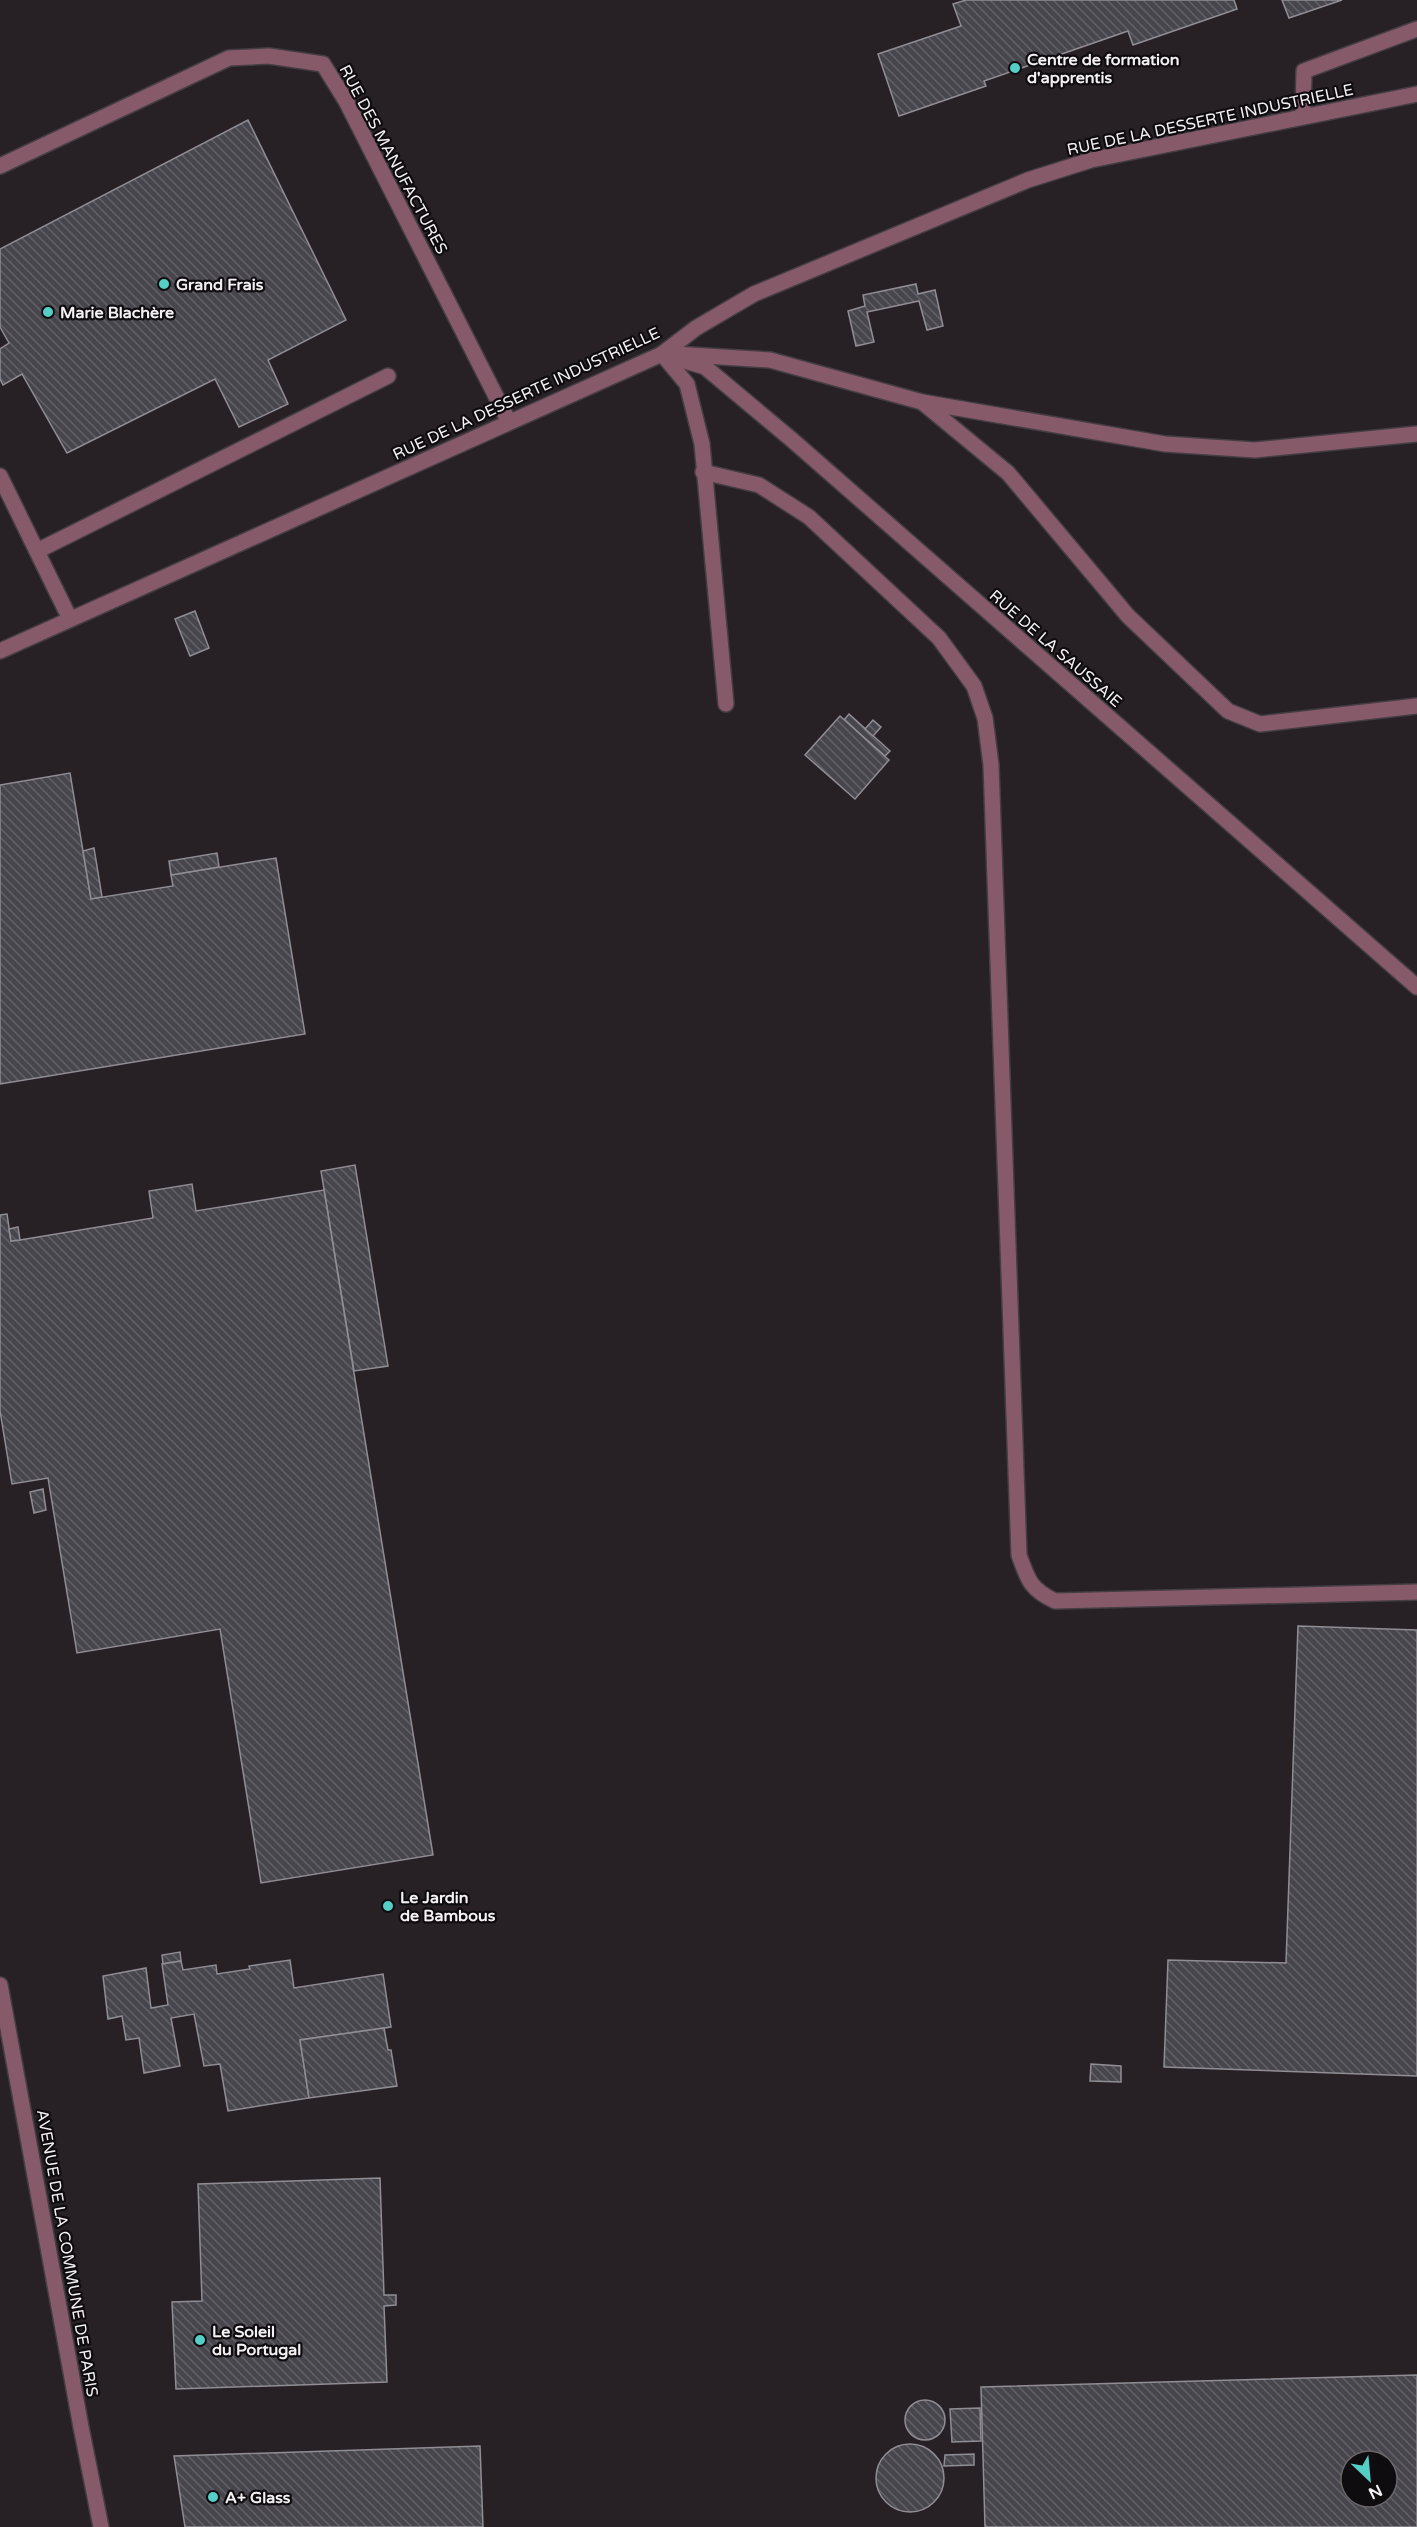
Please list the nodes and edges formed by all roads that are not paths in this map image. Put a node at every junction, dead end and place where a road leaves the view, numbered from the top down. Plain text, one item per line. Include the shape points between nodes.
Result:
1 (1417, 29) edge
2 (1417, 94) edge
3 (1302, 116) junction
4 (0, 166) edge
5 (662, 354) junction
6 (388, 376) dead end
7 (922, 402) junction
8 (509, 422) junction
9 (1417, 434) edge
10 (703, 472) junction
11 (0, 476) edge
12 (37, 551) junction
13 (70, 619) junction
14 (0, 651) edge
15 (726, 704) dead end
16 (1417, 706) edge
17 (1417, 987) edge
18 (1417, 1592) edge
19 (0, 1985) edge
20 (101, 2527) edge

1 - 3 street via 1304,71
2 - 3 street, RUE DE LA DESSERTE INDUSTRIELLE
3 - 5 street, RUE DE LA DESSERTE INDUSTRIELLE via 1091,160 1028,180 754,294 696,328
4 - 8 street, RUE DES MANUFACTURES via 229,58 270,56 323,64 346,101
5 - 7 street via 770,360
5 - 8 street, RUE DE LA DESSERTE INDUSTRIELLE
5 - 10 street via 687,384 702,444
5 - 17 street, RUE DE LA SAUSSAIE via 705,367
6 - 12 street
7 - 9 street via 1165,444 1255,450
7 - 16 street via 1008,473 1128,616 1228,711 1260,724
8 - 13 street, RUE DE LA DESSERTE INDUSTRIELLE
10 - 15 street
10 - 18 street via 759,485 809,517 939,638 974,686 985,718 991,765 1019,1555 1028,1581 1039,1594 1055,1601
11 - 12 street
12 - 13 street
13 - 14 street, RUE DE LA DESSERTE INDUSTRIELLE
19 - 20 street, AVENUE DE LA COMMUNE DE PARIS

